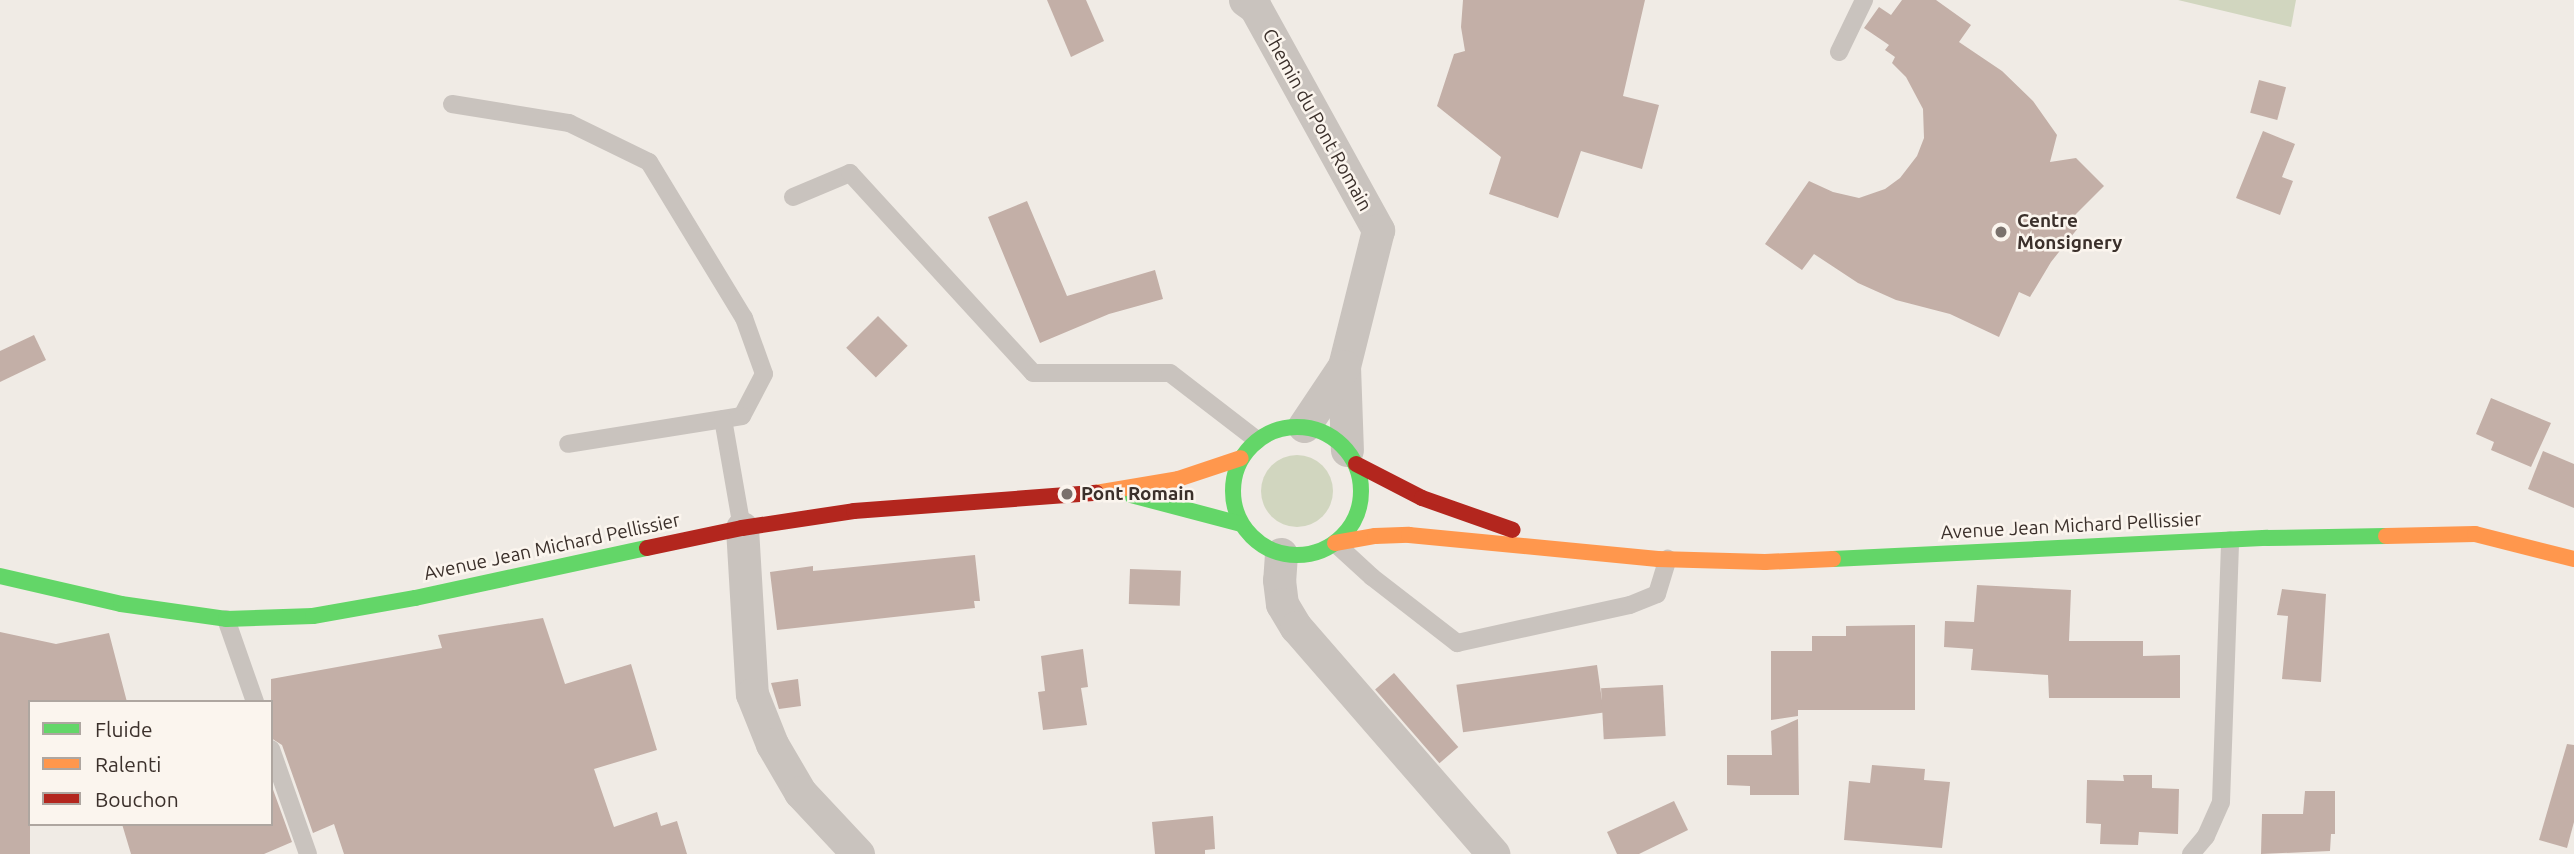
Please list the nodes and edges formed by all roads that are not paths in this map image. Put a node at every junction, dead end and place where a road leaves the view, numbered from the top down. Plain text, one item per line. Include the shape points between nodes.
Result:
1 (1245, 0) edge
2 (1864, 0) edge
3 (1839, 52) dead end
4 (452, 104) dead end
5 (793, 197) dead end
6 (1344, 366) junction
7 (723, 419) junction
8 (1304, 426) junction
9 (1257, 440) junction
10 (568, 444) dead end
11 (1351, 457) junction
12 (1241, 458) junction
13 (1115, 492) junction
14 (1241, 524) junction
15 (742, 528) junction
16 (2230, 540) junction
17 (1335, 543) junction
18 (1568, 549) junction
19 (1281, 554) junction
20 (1668, 559) junction
21 (2574, 559) edge
22 (0, 576) edge
23 (226, 619) junction
24 (254, 700) edge
25 (273, 755) edge
26 (2209, 830) junction
27 (308, 854) edge
28 (858, 854) edge
29 (1493, 854) edge
30 (2191, 854) edge
31 (2207, 854) edge

1 - 6 street, Chemin du Pont Romain via 1255,7 1378,230
2 - 3 lane
4 - 7 lane via 569,123 649,162 744,318 764,374 741,416
5 - 9 lane via 850,173 1033,373 1170,373
6 - 8 street, Chemin du Pont Romain
6 - 11 street, Chemin du Pont Romain
7 - 10 lane
7 - 15 lane
8 - 9 street via 1272,431
8 - 11 street via 1320,430
9 - 12 street
11 - 17 street via 1361,481 1357,516
11 - 18 street, Avenue Jean Michard Pellissier via 1422,498
12 - 13 street, Avenue Jean Michard Pellissier via 1178,480
12 - 14 street via 1232,491
13 - 14 street, Avenue Jean Michard Pellissier
13 - 15 street, Avenue Jean Michard Pellissier via 854,511
14 - 19 street via 1252,538
15 - 23 street, Avenue Jean Michard Pellissier via 377,605 313,616
15 - 28 street via 752,694 772,744 800,792
16 - 20 street, Avenue Jean Michard Pellissier via 1765,562
16 - 21 street, Avenue Jean Michard Pellissier via 2474,534
16 - 26 lane via 2221,802
17 - 18 street, Avenue Jean Michard Pellissier via 1409,535
17 - 19 street via 1300,556
17 - 20 lane via 1457,643 1630,605 1657,594
18 - 20 street, Avenue Jean Michard Pellissier
19 - 29 street via 1282,604 1296,626
22 - 23 street, Avenue Jean Michard Pellissier via 121,604
23 - 24 lane
25 - 27 lane
26 - 30 lane
26 - 31 lane

